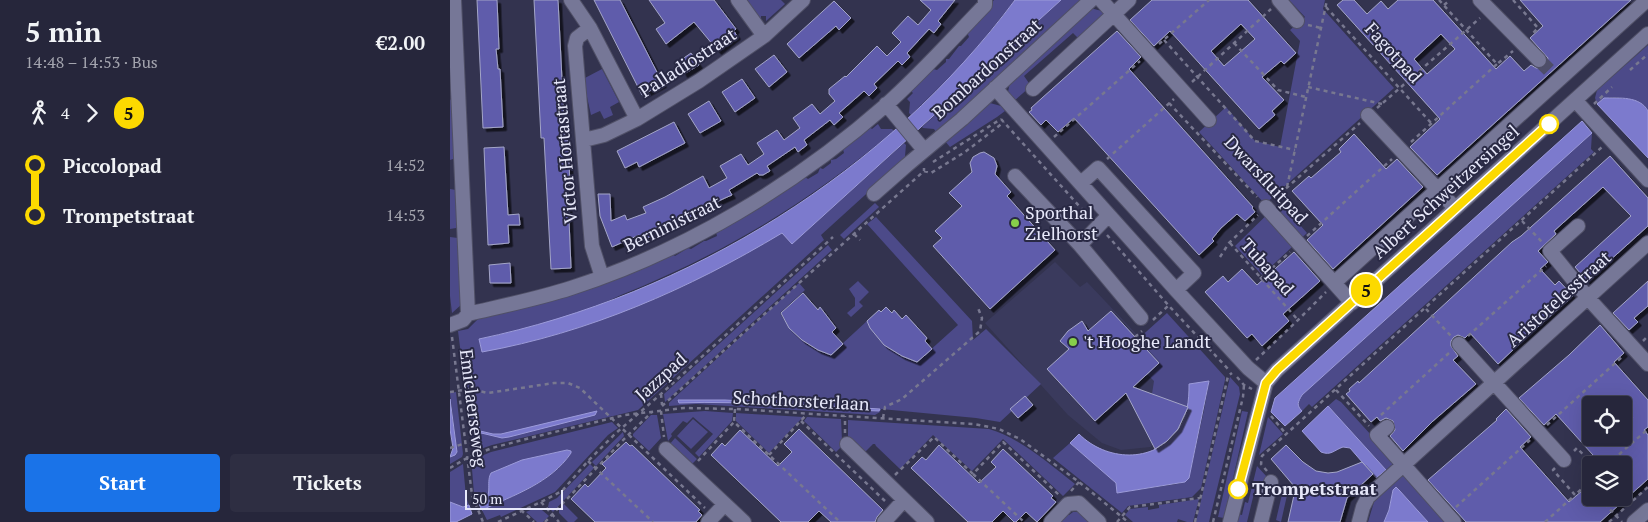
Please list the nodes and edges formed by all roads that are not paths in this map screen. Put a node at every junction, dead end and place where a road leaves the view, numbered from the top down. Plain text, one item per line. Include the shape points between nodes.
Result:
1 (454, 0) edge
2 (571, 0) edge
3 (738, 0) edge
4 (802, 0) edge
5 (986, 0) edge
6 (1091, 0) edge
7 (1101, 0) edge
8 (1129, 0) edge
9 (1279, 0) edge
10 (1480, 0) edge
11 (1647, 1) edge
12 (1114, 14) junction
13 (1302, 23) road end
14 (590, 28) junction
15 (1648, 34) edge
16 (764, 36) junction
17 (1539, 60) tunnel mouth
18 (995, 88) junction
19 (1034, 89) dead end
20 (454, 92) edge
21 (1575, 100) junction
22 (886, 104) junction
23 (1368, 115) dead end
24 (637, 118) junction
25 (1209, 120) dead end
26 (584, 140) junction
27 (920, 145) junction
28 (1015, 176) dead end
29 (1648, 180) edge
30 (1081, 183) junction
31 (1439, 189) junction
32 (874, 194) dead end
33 (1266, 207) road end
34 (1455, 208) junction
35 (1108, 216) junction
36 (1578, 226) dead end
37 (1648, 244) edge
38 (1080, 245) junction
39 (602, 277) junction
40 (1334, 283) junction
41 (1176, 290) junction
42 (1588, 298) junction
43 (1352, 303) junction
44 (468, 314) junction
45 (1144, 324) road end
46 (450, 325) edge
47 (1459, 344) road end
48 (1648, 364) edge
49 (1266, 383) junction
50 (1495, 383) junction
51 (1382, 431) road end
52 (847, 444) dead end
53 (666, 449) road end
54 (1564, 460) road end
55 (1403, 465) junction
56 (1271, 482) road end
57 (904, 500) junction
58 (725, 504) junction
59 (1648, 510) edge
60 (711, 519) edge
61 (744, 522) edge
62 (884, 522) edge
63 (928, 522) edge
64 (1051, 522) edge
65 (1099, 522) edge
66 (1230, 522) edge
67 (1261, 522) edge
68 (1359, 522) edge
69 (1454, 522) edge
70 (1634, 522) edge

1 - 20 street
2 - 14 street
3 - 16 street
4 - 16 street, Palladiostraat
5 - 22 street, Berninistraat via 985,5 930,63
6 - 18 street, Bombardonstraat
7 - 12 street
8 - 12 street
9 - 13 street
10 - 17 street
11 - 31 street, Albert Schweitzersingel via 1554,76
12 - 19 street
12 - 25 street
14 - 24 street
14 - 26 street, Victor Hortastraat via 577,38 575,46
15 - 21 street, Albert Schweitzersingel
16 - 24 street, Palladiostraat via 699,81
18 - 27 street, Bombardonstraat
18 - 30 street
20 - 44 street
21 - 29 street
21 - 34 street, Albert Schweitzersingel
22 - 27 street
22 - 39 street, Berninistraat via 835,147 754,203 702,233
23 - 31 street
24 - 26 street, Palladiostraat via 604,135
26 - 39 street, Victor Hortastraat via 592,246
27 - 32 street, Bombardonstraat via 907,165
28 - 38 street
30 - 35 street
30 - 41 street via 1098,168 1194,273
31 - 34 street
31 - 40 street, Albert Schweitzersingel
33 - 40 street, Dwarsfluitpad
34 - 43 street, Albert Schweitzersingel
35 - 38 street
35 - 41 street
36 - 42 street via 1550,251
37 - 42 street, Aristotelesstraat
38 - 45 street
39 - 44 street, Berninistraat via 539,298
40 - 43 street, Dwarsfluitpad
41 - 49 street via 1248,368
42 - 48 street
42 - 50 street, Aristotelesstraat
43 - 49 street, Albert Schweitzersingel
44 - 46 street, Berninistraat via 463,320
47 - 50 street
49 - 66 street, Albert Schweitzersingel
50 - 54 street
50 - 55 street, Aristotelesstraat
51 - 55 street
52 - 57 street
53 - 58 street
55 - 68 street, Aristotelesstraat via 1368,497
55 - 69 street
56 - 67 street
57 - 62 street
57 - 63 street
58 - 60 street
58 - 61 street
59 - 70 street
64 - 65 street via 1068,504 1079,503

